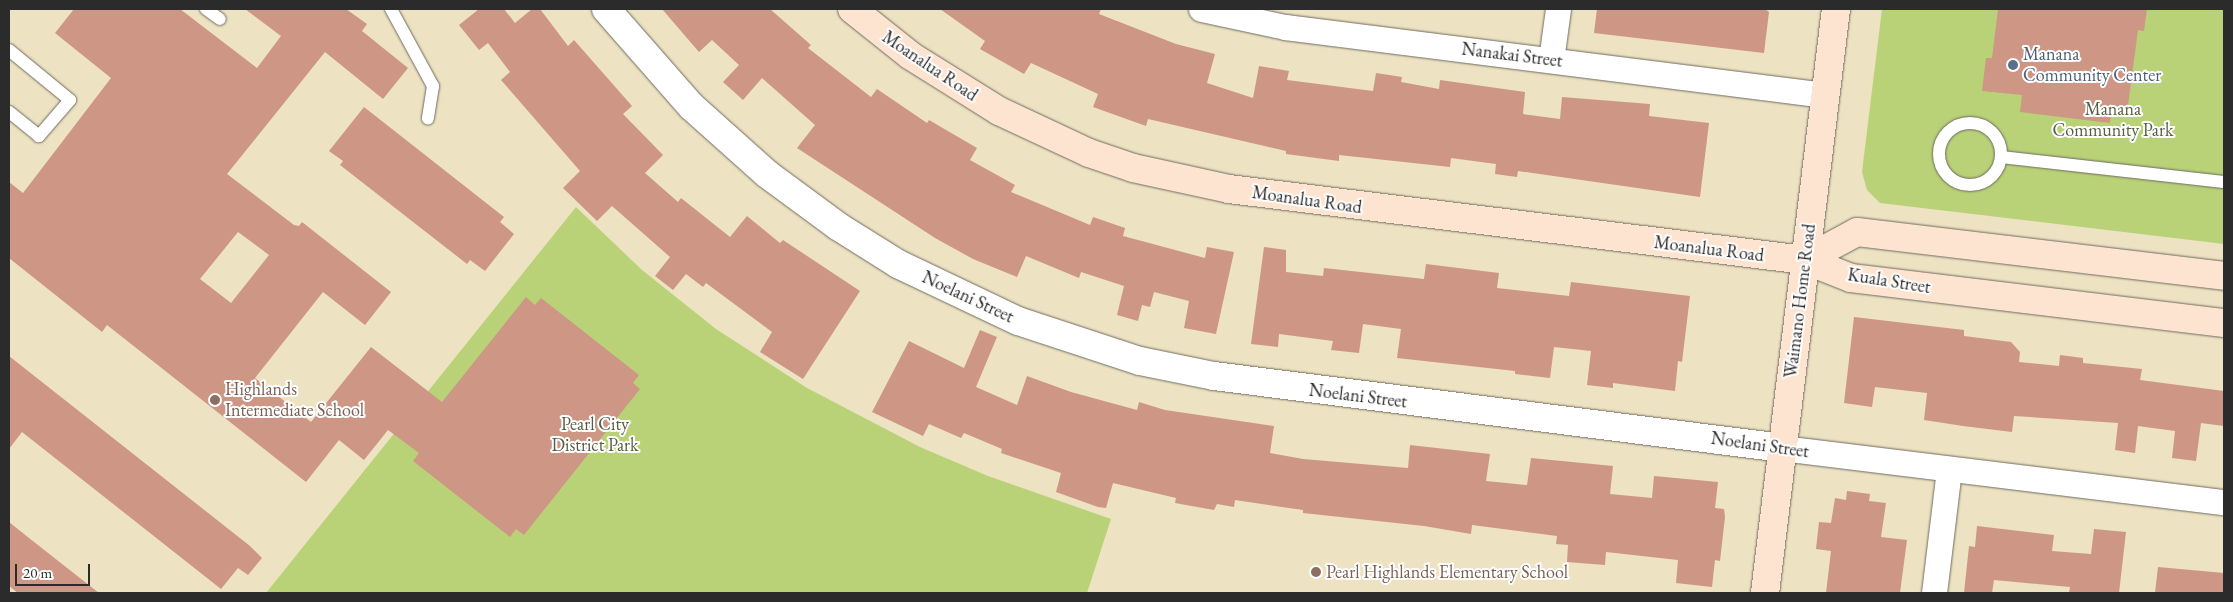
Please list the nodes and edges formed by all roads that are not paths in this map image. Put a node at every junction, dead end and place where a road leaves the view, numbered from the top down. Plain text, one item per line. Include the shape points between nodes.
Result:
1 (206, 9) edge
2 (391, 9) edge
3 (606, 9) edge
4 (852, 9) edge
5 (1201, 9) edge
6 (1558, 9) edge
7 (1836, 9) edge
8 (220, 20) dead end
9 (9, 50) edge
10 (1551, 60) junction
11 (1825, 95) junction
12 (9, 112) edge
13 (428, 118) dead end
14 (2001, 156) junction
15 (2224, 182) edge
16 (1805, 260) junction
17 (2224, 276) edge
18 (2224, 322) edge
19 (1782, 448) junction
20 (1949, 469) junction
21 (2224, 502) edge
22 (1764, 593) edge
23 (1934, 593) edge

1 - 8 lane
2 - 13 lane via 433,86
3 - 19 street, Noelani Street via 691,106 767,174 839,227 898,264 1018,321 1140,361 1214,376
4 - 16 main road, Moanalua Road via 910,56 999,111 1089,153 1133,168 1229,189
5 - 10 street, Nanakai Street via 1285,27
6 - 10 street
7 - 11 main road, Waimano Home Road
9 - 12 lane via 70,100 39,136
10 - 11 street, Nanakai Street
11 - 16 main road, Waimano Home Road
14 - 14 lane via 1995,136 1988,128 1970,124 1956,126 1948,132 1939,152 1944,172 1962,184 1983,182 1992,176
14 - 15 lane
16 - 17 main road, Kuala Street via 1857,232
16 - 18 main road, Kuala Street via 1851,278
16 - 19 main road, Waimano Home Road
19 - 20 street, Noelani Street
19 - 22 main road, Waimano Home Road
20 - 21 street, Noelani Street
20 - 23 street

